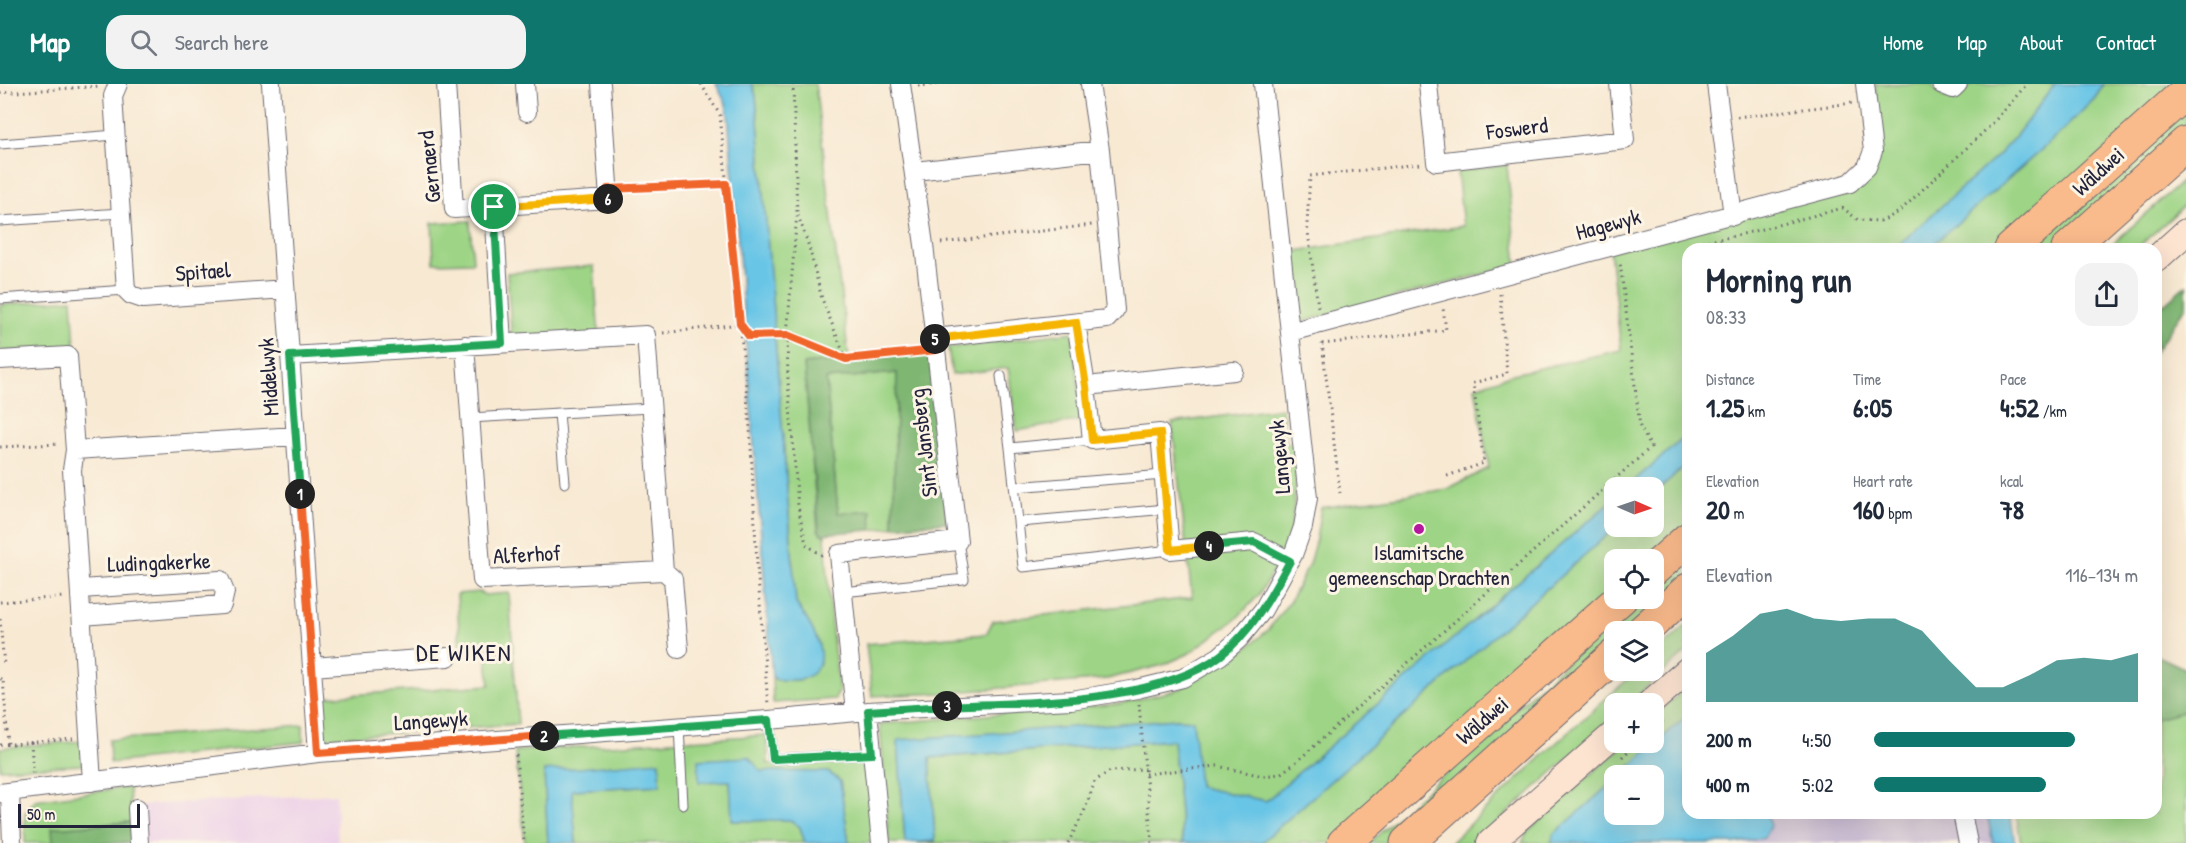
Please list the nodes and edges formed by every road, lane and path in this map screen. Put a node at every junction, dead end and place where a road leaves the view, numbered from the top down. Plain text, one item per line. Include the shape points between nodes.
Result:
1 (271, 84) edge
2 (446, 84) edge
3 (525, 84) edge
4 (601, 84) edge
5 (701, 84) edge
6 (793, 84) edge
7 (901, 84) edge
8 (1090, 84) edge
9 (1263, 84) edge
10 (1428, 84) edge
11 (1619, 84) edge
12 (1716, 84) edge
13 (1941, 84) edge
14 (1958, 84) edge
15 (117, 86) edge
16 (2186, 92) edge
17 (0, 93) edge
18 (1866, 93) edge
19 (527, 112) dead end
20 (1720, 119) junction
21 (116, 135) junction
22 (2186, 143) edge
23 (0, 144) edge
24 (1100, 150) junction
25 (1437, 162) junction
26 (915, 171) junction
27 (726, 184) junction
28 (608, 189) junction
29 (494, 207) junction
30 (121, 213) junction
31 (797, 213) junction
32 (1733, 216) junction
33 (0, 221) edge
34 (1106, 224) junction
35 (2186, 232) edge
36 (2018, 243) edge
37 (2075, 243) edge
38 (924, 245) junction
39 (2162, 254) edge
40 (1620, 256) dead end
41 (285, 289) junction
42 (126, 290) junction
43 (1500, 294) dead end
44 (0, 299) edge
45 (1076, 322) junction
46 (740, 324) junction
47 (1321, 324) junction
48 (1446, 330) dead end
49 (1290, 332) junction
50 (646, 335) junction
51 (787, 335) junction
52 (502, 343) junction
53 (936, 344) junction
54 (1322, 344) junction
55 (465, 345) junction
56 (290, 356) junction
57 (846, 359) junction
58 (0, 360) edge
59 (1234, 371) dead end
60 (1000, 376) dead end
61 (1086, 386) junction
62 (651, 408) junction
63 (560, 413) junction
64 (470, 418) junction
65 (296, 436) junction
66 (1092, 440) junction
67 (75, 446) junction
68 (0, 447) edge
69 (1010, 448) junction
70 (1164, 475) junction
71 (1448, 476) dead end
72 (565, 483) dead end
73 (1015, 487) junction
74 (1340, 493) dead end
75 (1167, 508) junction
76 (1020, 522) junction
77 (958, 542) junction
78 (1682, 544) edge
79 (1170, 550) junction
80 (839, 554) junction
81 (1664, 560) edge
82 (1290, 561) junction
83 (664, 571) junction
84 (843, 592) junction
85 (81, 593) junction
86 (1682, 595) edge
87 (0, 602) edge
88 (1609, 609) edge
89 (82, 616) junction
90 (0, 619) edge
91 (1654, 621) edge
92 (679, 649) dead end
93 (1, 652) edge
94 (448, 657) dead end
95 (1604, 665) edge
96 (4, 666) dead end
97 (312, 667) junction
98 (1682, 675) edge
99 (0, 679) edge
100 (1662, 693) edge
101 (1140, 710) dead end
102 (862, 711) junction
103 (769, 720) junction
104 (679, 726) junction
105 (89, 738) junction
106 (515, 738) junction
107 (31, 742) junction
108 (1604, 743) edge
109 (8, 744) junction
110 (0, 745) edge
111 (318, 753) junction
112 (872, 754) junction
113 (1145, 771) junction
114 (92, 782) junction
115 (34, 790) junction
116 (5, 793) edge
117 (683, 805) dead end
118 (137, 808) dead end
119 (1963, 819) edge
120 (1496, 841) edge
121 (12, 843) edge
122 (139, 843) edge
123 (524, 843) edge
124 (881, 843) edge
125 (1068, 843) edge
126 (1152, 843) edge
127 (1344, 843) edge
128 (1407, 843) edge
129 (1968, 843) edge

1 - 41 street, Middelwyk
2 - 29 street, Gernaerd via 454,210
3 - 19 street
4 - 28 street
5 - 27 path via 720,115
6 - 31 path
7 - 26 street, Sint Jansberg
8 - 24 street
9 - 49 street, Langewyk
10 - 25 street
11 - 25 street, Foswerd via 1625,140
12 - 20 street
13 - 14 street via 1953,89
15 - 17 path
15 - 21 street via 113,96
16 - 36 highway, Wâldwei
18 - 20 path
18 - 32 street, Hagewyk via 1873,151 1867,167 1850,183
20 - 32 street
21 - 23 lane
21 - 30 street
22 - 37 highway, Wâldwei
24 - 26 street
24 - 34 street
25 - 47 path via 1310,176 1307,224
26 - 38 street, Sint Jansberg
27 - 28 path
27 - 46 path
28 - 29 street, Gernaerd via 609,199
29 - 52 street
30 - 33 lane
30 - 42 street
31 - 51 path
31 - 57 path via 822,299
32 - 47 street, Hagewyk
34 - 38 path
34 - 45 street via 1115,310 1107,319
35 - 39 street
38 - 53 street, Sint Jansberg
40 - 113 path via 1640,427 1651,447 1280,774 1263,776 1217,766
41 - 42 street, Spitael via 143,299
41 - 56 street, Middelwyk
42 - 44 lane, Spitael
43 - 71 path via 1507,374 1473,383 1484,463
45 - 53 street
45 - 61 street
46 - 50 path
46 - 51 path via 749,336
46 - 103 path
47 - 49 street, Hagewyk
47 - 54 path
48 - 54 path
49 - 82 street, Langewyk via 1308,498 1303,527
50 - 52 street
50 - 62 street
51 - 57 path
51 - 80 path via 798,506 806,544 825,558
52 - 55 street
53 - 57 path
53 - 77 street, Sint Jansberg
54 - 74 path
55 - 56 street
55 - 64 street, Alferhof
56 - 65 street, Middelwyk
58 - 67 street, Ludingakerke via 69,357
59 - 61 street
60 - 69 lane
61 - 66 street
62 - 63 lane
62 - 83 street
63 - 64 lane
63 - 72 lane
64 - 83 street, Alferhof via 482,580
65 - 67 street
65 - 97 street, Middelwyk
66 - 69 lane
66 - 70 street via 1160,433
67 - 68 path
67 - 85 street, Ludingakerke via 72,470
69 - 73 lane
70 - 73 lane
70 - 75 street
73 - 76 lane
75 - 76 lane
75 - 79 street
76 - 79 lane via 1023,567
77 - 80 street
77 - 84 lane, Sint Jansberg via 964,579
78 - 81 highway
79 - 82 street via 1254,542
80 - 84 street
82 - 102 street, Langewyk via 1263,610 1239,639 1220,656 1183,678 1071,700
83 - 92 street via 673,579
84 - 102 street
85 - 87 path
85 - 89 street, Ludingakerke
85 - 89 street, Ludingakerke via 220,580 225,592 222,605
86 - 91 highway
88 - 127 highway, Wâldwei
89 - 105 street, Ludingakerke
90 - 93 path
93 - 96 path
94 - 97 street
95 - 128 highway, Wâldwei
97 - 111 street, Middelwyk
98 - 100 street
99 - 109 path
101 - 113 path
102 - 103 street, Langewyk
102 - 112 street
103 - 104 street, Langewyk
103 - 112 lane via 773,759
104 - 106 street, Langewyk
104 - 117 lane
105 - 107 path
105 - 114 street, Ludingakerke
106 - 111 street, Langewyk
106 - 123 path
107 - 109 path
107 - 115 path
108 - 120 street
109 - 110 path
111 - 114 street, Langewyk
112 - 124 street
113 - 125 path via 1110,771 1095,781
113 - 126 path
114 - 115 street, Langewyk
115 - 116 street, Langewyk
116 - 121 street
118 - 122 street
119 - 129 street

